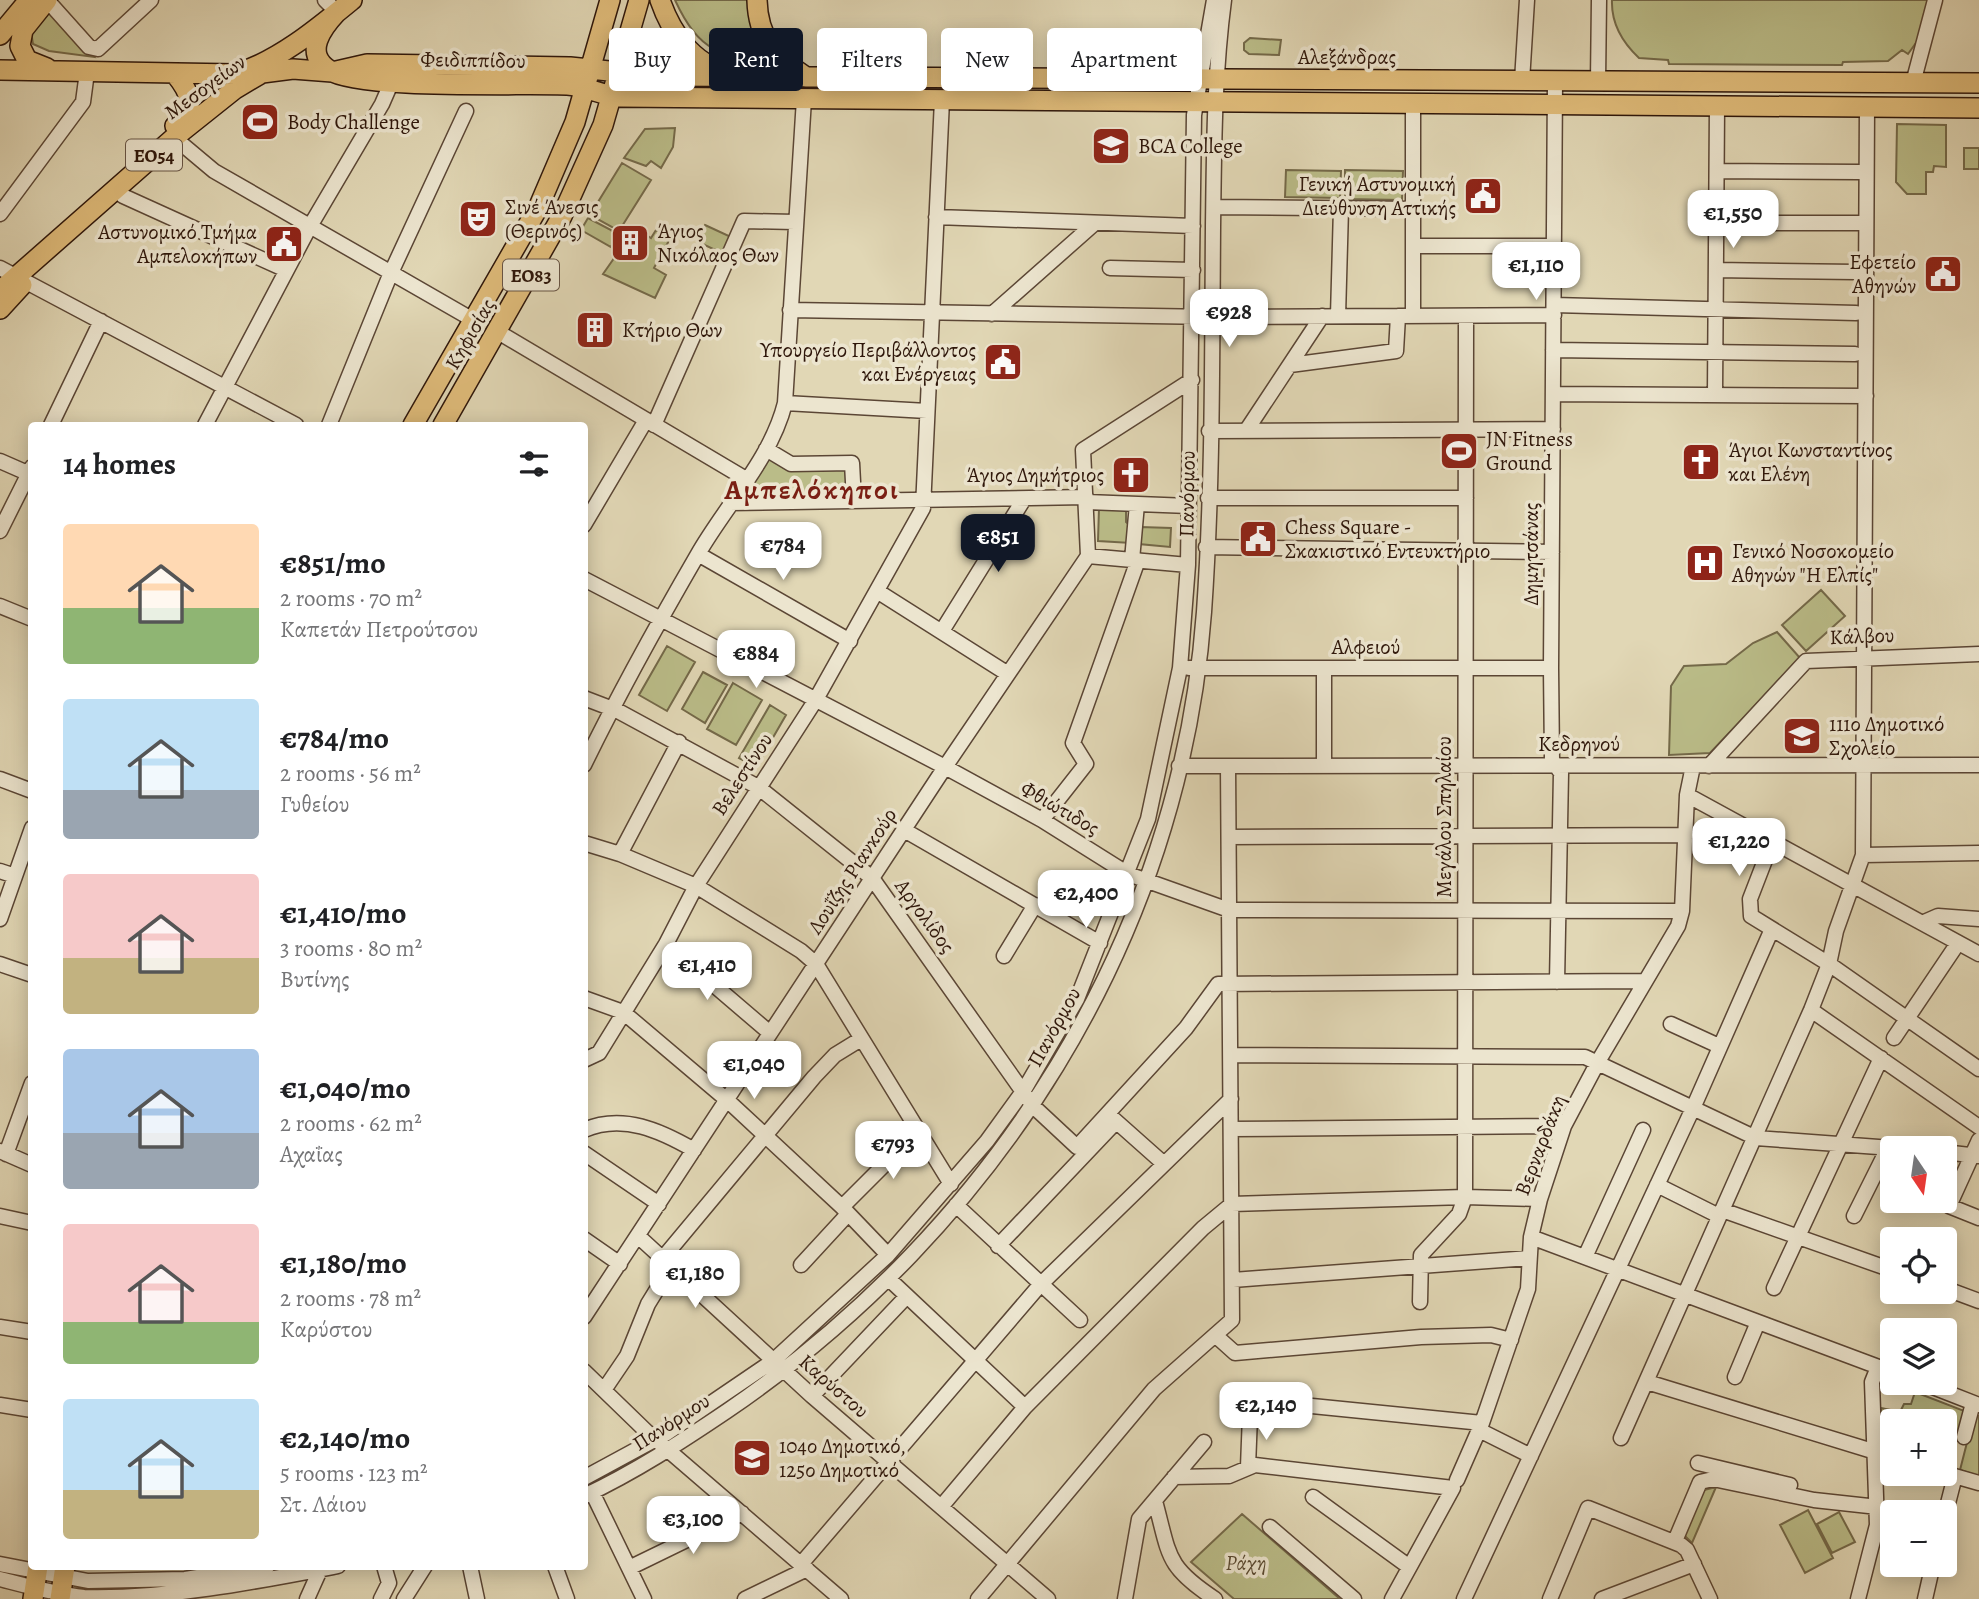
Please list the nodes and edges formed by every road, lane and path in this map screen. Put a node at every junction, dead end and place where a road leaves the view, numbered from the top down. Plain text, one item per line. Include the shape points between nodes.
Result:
1 (29, 0) edge
2 (47, 0) edge
3 (151, 0) edge
4 (610, 0) edge
5 (639, 0) edge
6 (660, 0) edge
7 (757, 0) edge
8 (1213, 0) edge
9 (1224, 0) edge
10 (1527, 0) edge
11 (1599, 0) edge
12 (1935, 0) edge
13 (338, 4) edge
14 (631, 28) edge
15 (0, 36) edge
16 (709, 64) edge
17 (0, 70) edge
18 (65, 71) junction
19 (87, 72) junction
20 (309, 72) junction
21 (332, 72) junction
22 (176, 75) junction
23 (609, 75) edge
24 (803, 77) edge
25 (807, 77) junction
26 (587, 79) junction
27 (1209, 79) junction
28 (391, 81) junction
29 (1522, 81) junction
30 (1555, 81) junction
31 (1598, 82) junction
32 (1913, 83) junction
33 (1979, 83) edge
34 (613, 91) edge
35 (612, 96) junction
36 (804, 99) junction
37 (942, 100) junction
38 (1206, 102) junction
39 (1413, 104) junction
40 (1555, 105) junction
41 (1717, 106) junction
42 (1867, 107) junction
43 (1979, 108) edge
44 (466, 111) dead end
45 (183, 145) junction
46 (1717, 171) junction
47 (1859, 172) dead end
48 (123, 196) junction
49 (1213, 207) junction
50 (1341, 208) junction
51 (1413, 209) junction
52 (0, 215) edge
53 (936, 217) junction
54 (795, 222) junction
55 (1095, 223) junction
56 (1716, 223) junction
57 (1859, 223) dead end
58 (1193, 226) junction
59 (309, 228) junction
60 (1413, 246) junction
61 (1554, 246) junction
62 (1110, 268) dead end
63 (286, 270) junction
64 (1193, 270) junction
65 (1716, 270) junction
66 (1856, 272) dead end
67 (9, 275) edge
68 (390, 275) junction
69 (0, 291) edge
70 (0, 309) edge
71 (1716, 309) junction
72 (790, 310) junction
73 (1554, 310) junction
74 (932, 313) junction
75 (1856, 313) dead end
76 (992, 314) junction
77 (1322, 316) junction
78 (1338, 316) junction
79 (1405, 316) junction
80 (1466, 316) junction
81 (1192, 317) junction
82 (1212, 317) junction
83 (101, 321) junction
84 (475, 321) junction
85 (498, 332) junction
86 (1553, 350) junction
87 (1715, 352) junction
88 (1856, 354) dead end
89 (1290, 365) junction
90 (1192, 380) junction
91 (1210, 381) junction
92 (226, 388) junction
93 (1553, 394) junction
94 (1715, 394) junction
95 (1866, 396) junction
96 (785, 403) junction
97 (927, 411) junction
98 (52, 422) edge
99 (207, 422) edge
100 (290, 422) edge
101 (330, 422) edge
102 (415, 422) edge
103 (445, 422) edge
104 (650, 422) junction
105 (1553, 429) junction
106 (1467, 430) junction
107 (1209, 431) junction
108 (1246, 431) junction
109 (766, 449) junction
110 (0, 461) edge
111 (28, 471) edge
112 (28, 478) edge
113 (746, 479) junction
114 (1208, 498) junction
115 (1466, 498) junction
116 (1024, 499) junction
117 (924, 500) junction
118 (1087, 500) junction
119 (854, 501) junction
120 (730, 503) junction
121 (1137, 504) junction
122 (1189, 506) junction
123 (588, 519) edge
124 (0, 531) edge
125 (1206, 547) junction
126 (1466, 551) junction
127 (1552, 552) junction
128 (698, 554) junction
129 (1088, 556) junction
130 (1135, 560) junction
131 (1188, 565) junction
132 (588, 581) edge
133 (877, 591) junction
134 (0, 606) edge
135 (28, 617) edge
136 (662, 622) junction
137 (942, 631) junction
138 (850, 641) junction
139 (1979, 654) edge
140 (1864, 657) junction
141 (1180, 668) junction
142 (1197, 668) junction
143 (1324, 668) junction
144 (1465, 668) junction
145 (1551, 668) junction
146 (1008, 674) junction
147 (588, 699) edge
148 (815, 701) junction
149 (612, 707) junction
150 (679, 741) junction
151 (588, 757) edge
152 (1324, 765) junction
153 (1465, 765) junction
154 (1979, 765) edge
155 (1179, 766) junction
156 (1228, 766) junction
157 (1559, 766) junction
158 (1688, 766) junction
159 (1709, 766) junction
160 (945, 767) junction
161 (1862, 768) junction
162 (0, 779) edge
163 (758, 786) junction
164 (28, 790) edge
165 (1687, 795) junction
166 (1042, 821) junction
167 (904, 830) junction
168 (1686, 835) junction
169 (1466, 836) junction
170 (1561, 836) junction
171 (1229, 837) junction
172 (28, 839) edge
173 (1772, 842) junction
174 (588, 844) edge
175 (1979, 853) edge
176 (620, 854) junction
177 (1863, 855) junction
178 (0, 870) edge
179 (1128, 874) junction
180 (15, 876) junction
181 (872, 878) junction
182 (1147, 881) junction
183 (696, 886) junction
184 (1853, 886) junction
185 (1035, 905) junction
186 (1229, 911) junction
187 (1682, 911) junction
188 (1466, 912) junction
189 (1559, 912) junction
190 (0, 919) edge
191 (1979, 919) edge
192 (1922, 923) junction
193 (1772, 929) junction
194 (1100, 943) junction
195 (1958, 943) junction
196 (666, 944) junction
197 (1979, 954) edge
198 (1004, 956) dead end
199 (0, 964) edge
200 (816, 964) junction
201 (1829, 964) junction
202 (28, 974) edge
203 (1645, 981) junction
204 (1466, 982) junction
205 (1557, 982) junction
206 (1230, 984) junction
207 (588, 999) edge
208 (1811, 1010) junction
209 (622, 1012) junction
210 (1906, 1018) junction
211 (1671, 1024) dead end
212 (771, 1033) junction
213 (1894, 1038) dead end
214 (861, 1039) junction
215 (1720, 1046) junction
216 (1231, 1055) junction
217 (1466, 1055) junction
218 (588, 1058) edge
219 (1881, 1059) junction
220 (1599, 1060) junction
221 (1979, 1069) edge
222 (1024, 1090) junction
223 (28, 1093) edge
224 (727, 1100) junction
225 (1231, 1100) junction
226 (1033, 1106) junction
227 (1694, 1106) junction
228 (1113, 1118) junction
229 (1564, 1126) junction
230 (1466, 1127) junction
231 (1979, 1127) edge
232 (588, 1129) edge
233 (1231, 1129) junction
234 (919, 1130) junction
235 (1643, 1130) dead end
236 (765, 1136) junction
237 (1756, 1138) junction
238 (1979, 1140) edge
239 (1839, 1144) junction
240 (1880, 1147) edge
241 (694, 1150) junction
242 (3, 1153) edge
243 (1957, 1154) edge
244 (1975, 1155) edge
245 (588, 1156) edge
246 (28, 1163) edge
247 (1163, 1163) junction
248 (1880, 1167) edge
249 (951, 1184) junction
250 (1657, 1185) junction
251 (1465, 1197) junction
252 (1539, 1199) junction
253 (659, 1204) junction
254 (1232, 1204) junction
255 (956, 1205) junction
256 (845, 1210) junction
257 (1721, 1213) junction
258 (0, 1216) edge
259 (1854, 1216) dead end
260 (1979, 1218) edge
261 (28, 1222) edge
262 (638, 1236) junction
263 (1531, 1237) junction
264 (1798, 1237) junction
265 (588, 1242) edge
266 (998, 1245) junction
267 (888, 1255) junction
268 (1585, 1257) junction
269 (1528, 1258) junction
270 (667, 1261) junction
271 (620, 1264) junction
272 (801, 1265) dead end
273 (1419, 1265) junction
274 (1880, 1266) edge
275 (1618, 1270) junction
276 (890, 1280) junction
277 (1233, 1280) junction
278 (1040, 1285) junction
279 (1774, 1288) dead end
280 (1957, 1293) edge
281 (1685, 1295) junction
282 (907, 1296) junction
283 (1979, 1301) edge
284 (1420, 1303) dead end
285 (588, 1311) edge
286 (1080, 1320) dead end
287 (1758, 1322) junction
288 (0, 1327) edge
289 (28, 1331) edge
290 (1215, 1335) junction
291 (1511, 1340) junction
292 (773, 1360) junction
293 (975, 1360) junction
294 (1880, 1367) edge
295 (785, 1371) junction
296 (1880, 1374) edge
297 (588, 1375) edge
298 (1735, 1377) dead end
299 (1647, 1382) junction
300 (604, 1390) junction
301 (1953, 1395) edge
302 (812, 1396) junction
303 (1976, 1404) edge
304 (0, 1405) edge
305 (1025, 1407) junction
306 (28, 1409) edge
307 (1481, 1427) junction
308 (1964, 1437) dead end
309 (1621, 1438) dead end
310 (656, 1440) junction
311 (1204, 1442) dead end
312 (669, 1450) junction
313 (1875, 1453) junction
314 (1880, 1454) edge
315 (1531, 1456) junction
316 (889, 1461) junction
317 (1698, 1463) dead end
318 (1248, 1467) junction
319 (588, 1476) edge
320 (1174, 1477) junction
321 (1957, 1477) edge
322 (1979, 1483) edge
323 (1455, 1484) junction
324 (588, 1494) edge
325 (1313, 1497) dead end
326 (1155, 1501) junction
327 (1845, 1501) junction
328 (941, 1507) junction
329 (1878, 1507) junction
330 (741, 1513) junction
331 (1270, 1527) dead end
332 (1675, 1541) junction
333 (1006, 1563) junction
334 (0, 1564) edge
335 (1694, 1564) junction
336 (1408, 1566) junction
337 (804, 1567) junction
338 (629, 1568) junction
339 (139, 1570) edge
340 (223, 1570) edge
341 (320, 1570) joint
342 (385, 1570) edge
343 (422, 1570) edge
344 (471, 1570) edge
345 (556, 1570) edge
346 (184, 1573) edge
347 (1930, 1577) edge
348 (0, 1578) edge
349 (138, 1581) junction
350 (36, 1582) edge
351 (62, 1584) edge
352 (1633, 1593) edge
353 (225, 1594) edge
354 (747, 1598) edge
355 (307, 1599) edge
356 (381, 1599) edge
357 (404, 1599) edge
358 (477, 1599) edge
359 (566, 1599) edge
360 (644, 1599) edge
361 (841, 1599) edge
362 (978, 1599) edge
363 (1048, 1599) edge
364 (1125, 1599) edge
365 (1215, 1599) edge
366 (1354, 1599) edge
367 (1392, 1599) edge
368 (1464, 1599) edge
369 (1550, 1599) edge
370 (1602, 1599) edge
371 (1710, 1599) edge
372 (1858, 1599) edge
373 (1925, 1599) edge

1 - 15 main road
2 - 3 street via 89,47 98,50
2 - 18 main road via 23,30 22,54 34,65
4 - 26 main road, ΕΟ83
5 - 14 main road, Κηφισίας
6 - 16 main road via 672,27 697,58
7 - 25 main road via 764,38 783,62
8 - 27 street
9 - 27 street
10 - 29 street
11 - 31 street
12 - 32 street
13 - 21 main road via 316,43 318,58
13 - 22 main road, Μεσογείων via 259,67 235,74
17 - 18 main road
18 - 19 main road
19 - 22 main road
19 - 52 street via 83,102
20 - 21 main road, Φειδιππίδου / ΕΟ54
20 - 45 main road, Μεσογείων / ΕΟ54 via 251,92
20 - 67 main road, Μεσογείων / ΕΟ54 via 268,72 245,82
21 - 26 main road, Φειδιππίδου / ΕΟ54 via 367,64
21 - 28 main road, Φειδιππίδου / ΕΟ54 via 367,81
22 - 67 main road, Μεσογείων / ΕΟ54 via 191,95 184,118
23 - 26 main road, Αλεξάνδρας / ΕΟ54
24 - 25 main road, Αλεξάνδρας
25 - 27 main road, Αλεξάνδρας
26 - 28 main road, Φειδιππίδου / ΕΟ54 via 568,85
26 - 35 main road, Φειδιππίδου
26 - 84 main road, Κηφισίας / ΕΟ83 via 569,138 539,206
27 - 29 main road, Αλεξάνδρας
27 - 38 street
28 - 59 street
29 - 30 main road, Αλεξάνδρας
30 - 31 main road, Αλεξάνδρας
30 - 40 street, Δημητσάνας
31 - 32 main road, Αλεξάνδρας
32 - 33 main road, Αλεξάνδρας
34 - 35 main road, Κηφισίας / ΕΟ83
35 - 36 main road
35 - 85 main road, Κηφισίας / ΕΟ83 via 562,216
36 - 37 main road
36 - 54 street
37 - 38 main road
37 - 53 street
38 - 39 main road
38 - 49 street, Πανόρμου
38 - 58 street, Πανόρμου
39 - 40 main road
39 - 51 street
40 - 41 main road
40 - 61 street, Δημητσάνας
41 - 42 main road
41 - 46 street
42 - 43 main road
42 - 95 street
44 - 68 street
45 - 48 main road, Μεσογείων / ΕΟ54
45 - 59 street via 214,171
46 - 47 street
46 - 56 street
48 - 63 street
48 - 67 main road, Μεσογείων / ΕΟ54
49 - 50 street
49 - 82 street, Πανόρμου
50 - 51 street
50 - 78 street
51 - 60 street
53 - 55 street
53 - 74 street
54 - 72 street
54 - 104 street via 744,221
55 - 58 street
55 - 76 street
56 - 57 street
56 - 65 street
58 - 64 street, Πανόρμου
59 - 63 street
59 - 68 street
60 - 61 street
60 - 79 street
61 - 73 street, Δημητσάνας
62 - 64 street
63 - 92 street
64 - 81 street, Πανόρμου
65 - 66 street
65 - 71 street
67 - 69 main road, Μεσογείων / ΕΟ54
67 - 70 main road, Μεσογείων / ΕΟ54
67 - 83 street
68 - 84 street
68 - 101 street
71 - 73 street
71 - 75 street
71 - 87 street
72 - 74 street
72 - 96 street
73 - 80 street
73 - 86 street, Δημητσάνας
74 - 76 street
74 - 97 street
76 - 81 street
77 - 78 street
77 - 82 street
77 - 89 street
78 - 79 street
79 - 80 street
79 - 89 street via 1396,351
80 - 106 street, Μεγάλου Σπηλαίου
81 - 82 street
81 - 90 street, Πανόρμου
82 - 91 street, Πανόρμου
83 - 92 street
83 - 98 street
84 - 102 main road, Κηφισίας / ΕΟ83
85 - 103 main road, Κηφισίας / ΕΟ83
85 - 104 street
86 - 87 street
86 - 93 street, Δημητσάνας
87 - 88 street
87 - 94 street
89 - 108 street
90 - 91 street
90 - 118 street via 1083,450
90 - 122 street, Πανόρμου
91 - 107 street, Πανόρμου
92 - 99 street
92 - 100 street
93 - 94 street
93 - 105 street, Δημητσάνας
94 - 95 street
95 - 140 street
96 - 97 street
96 - 109 street
97 - 117 street
104 - 113 street
104 - 123 street
105 - 106 street
105 - 127 street, Δημητσάνας
106 - 108 street
106 - 115 street, Μεγάλου Σπηλαίου
107 - 108 street
107 - 114 street, Πανόρμου
109 - 113 street
109 - 119 street via 791,464 852,463
110 - 111 street
112 - 124 street
113 - 120 street
114 - 115 street
114 - 125 street, Πανόρμου
115 - 126 street, Μεγάλου Σπηλαίου
116 - 117 street
116 - 118 street
116 - 137 street
117 - 119 street
117 - 133 street, Βελεστίνου
118 - 121 street
118 - 129 street
119 - 120 street
120 - 128 street
121 - 122 street
121 - 130 street
122 - 131 street, Πανόρμου
125 - 126 street
125 - 142 street, Πανόρμου
126 - 127 street
126 - 144 street, Μεγάλου Σπηλαίου
127 - 145 street, Δημητσάνας
128 - 136 street
128 - 138 street
129 - 130 street
129 - 146 street, Λουΐζης Ριανκούρ
130 - 131 street
130 - 166 street via 1073,743 1086,764
131 - 141 street, Πανόρμου
132 - 136 street, Φθιώτιδος
133 - 137 street
133 - 138 street, Βελεστίνου
134 - 135 street
136 - 148 street, Φθιώτιδος
136 - 149 street
137 - 146 street
138 - 148 street, Βελεστίνου
139 - 140 street, Κάλβου
140 - 159 street, Κάλβου via 1806,661
140 - 161 street
141 - 142 street, Αλφειού
141 - 179 street, Πανόρμου via 1156,788
142 - 143 street, Αλφειού
142 - 155 street, Πανόρμου
143 - 144 street, Αλφειού
143 - 152 street
144 - 145 street, Αλφειού
144 - 153 street, Μεγάλου Σπηλαίου
145 - 157 street, Δημητσάνας via 1552,760
146 - 160 street, Λουΐζης Ριανκούρ
147 - 149 street, Αργολίδος
148 - 160 street, Φθιώτιδος
148 - 163 street, Βελεστίνου
149 - 150 street, Αργολίδος
149 - 151 street
150 - 163 street, Αργολίδος
150 - 176 street
152 - 153 street, Κεδρηνού
152 - 156 street, Κεδρηνού
153 - 157 street, Κεδρηνού
153 - 169 street, Μεγάλου Σπηλαίου
154 - 161 street, Κεδρηνού
155 - 156 street, Κεδρηνού
155 - 182 street, Πανόρμου
156 - 171 street
157 - 158 street, Κεδρηνού
157 - 170 street, Δημητσάνας
158 - 159 street, Κεδρηνού
158 - 165 street, Βερναρδάκη
159 - 161 street, Κεδρηνού
160 - 166 street, Φθιώτιδος
160 - 167 street, Λουΐζης Ριανκούρ
161 - 177 street
162 - 164 street
163 - 181 street, Αργολίδος
163 - 183 street, Βελεστίνου
165 - 168 street, Βερναρδάκη
165 - 173 street
166 - 179 street, Φθιώτιδος
167 - 181 street, Λουΐζης Ριανκούρ
167 - 185 street
168 - 170 street
168 - 187 street, Βερναρδάκη
169 - 170 street
169 - 171 street
169 - 188 street, Μεγάλου Σπηλαίου
170 - 189 street, Δημητσάνας
171 - 186 street
172 - 180 street
173 - 184 street
173 - 193 street via 1749,899 1751,916
174 - 176 street
175 - 177 street
176 - 183 street
177 - 184 street
178 - 180 street
179 - 182 street, Φθιώτιδος
179 - 194 street, Πανόρμου
180 - 190 street
181 - 200 street, Λουΐζης Ριανκούρ
181 - 222 street, Αργολίδος
182 - 186 street, Φθιώτιδος
182 - 226 street, Πανόρμου via 1087,1013
183 - 196 street, Βελεστίνου
183 - 200 street
184 - 192 street
184 - 201 street
185 - 194 street
185 - 198 street
186 - 188 street, Φθιώτιδος
186 - 206 street
187 - 189 street, Φθιώτιδος
187 - 203 street, Βερναρδάκη
188 - 189 street, Φθιώτιδος
188 - 204 street, Μεγάλου Σπηλαίου
189 - 205 street, Δημητσάνας
191 - 192 street via 1938,916
192 - 195 street
193 - 201 street
193 - 215 street
194 - 222 street, Πανόρμου via 1077,999
195 - 197 street
195 - 210 street
196 - 209 street, Βελεστίνου
196 - 212 street
199 - 202 street
200 - 212 street, Λουΐζης Ριανκούρ
200 - 214 street
201 - 208 street
201 - 210 street
203 - 205 street
203 - 220 street, Βερναρδάκη
204 - 205 street
204 - 206 street
204 - 217 street, Μεγάλου Σπηλαίου
206 - 216 street
206 - 228 street via 1213,986 1186,1028
207 - 209 street
208 - 219 street
208 - 237 street
209 - 218 street, Βελεστίνου via 598,1053
209 - 224 street
210 - 213 street
210 - 221 street
211 - 215 street
212 - 224 street, Λουΐζης Ριανκούρ
214 - 234 street
214 - 236 street via 835,1055
215 - 227 street
216 - 217 street
216 - 225 street
217 - 220 street
217 - 230 street, Μεγάλου Σπηλαίου
219 - 231 street
219 - 239 street
220 - 227 street
220 - 229 street, Βερναρδάκη
222 - 226 street, Αργολίδος
222 - 249 street, Πανόρμου
223 - 242 street
224 - 236 street
224 - 241 street, Λουΐζης Ριανκούρ
225 - 233 street
225 - 247 street
226 - 228 street, Αργολίδος via 1077,1147
226 - 255 street, Πανόρμου
227 - 237 street
227 - 250 street
228 - 247 street
228 - 266 street
229 - 230 street
229 - 252 street, Βερναρδάκη
230 - 233 street
230 - 251 street, Μεγάλου Σπηλαίου
232 - 241 street via 636,1124
233 - 254 street
234 - 249 street
234 - 256 street
235 - 268 street
236 - 256 street
236 - 270 street
237 - 239 street
237 - 257 street
238 - 244 street
239 - 240 street
239 - 264 street
241 - 253 street, Λουΐζης Ριανκούρ
242 - 246 street
243 - 244 street
244 - 260 street via 1949,1206
245 - 253 street
247 - 278 street
248 - 259 street
249 - 267 street, Πανόρμου
250 - 257 street
250 - 275 street
251 - 252 street
251 - 254 street
251 - 273 street via 1459,1214 1423,1252
252 - 263 street, Βερναρδάκη
253 - 262 street, Λουΐζης Ριανκούρ
254 - 277 street
254 - 305 street
255 - 266 street
255 - 276 street, Πανόρμου
256 - 267 street
256 - 272 street
257 - 264 street
257 - 281 street
258 - 261 street
262 - 270 street, Καρύστου
262 - 271 street, Λουΐζης Ριανκούρ
263 - 268 street
263 - 269 street, Βερναρδάκη
264 - 274 street
264 - 279 street
265 - 271 street
266 - 278 street
267 - 292 street, Πανόρμου
268 - 275 street
269 - 273 street
269 - 291 street, Βερναρδάκη via 1528,1289
270 - 292 street, Καρύστου
270 - 300 street via 627,1356
271 - 285 street, Λουΐζης Ριανκούρ
273 - 277 street
273 - 284 street
275 - 281 street
275 - 315 street
276 - 282 street
276 - 295 street, Πανόρμου
277 - 290 street via 1232,1320
278 - 286 street
278 - 293 street
280 - 283 street
281 - 287 street
281 - 299 street
282 - 293 street
282 - 302 street
287 - 294 street
287 - 298 street
288 - 289 street
290 - 291 street via 1235,1353 1421,1337 1491,1335
290 - 333 street via 1154,1389
291 - 307 street, Βερναρδάκη
292 - 295 street, Καρύστου
292 - 310 street, Πανόρμου
293 - 305 street
293 - 316 street
295 - 302 street, Καρύστου
295 - 312 street, Πανόρμου
296 - 313 street via 1872,1382
297 - 300 street
299 - 309 street
299 - 313 street
300 - 310 street
301 - 303 street
302 - 316 street, Καρύστου
303 - 308 street
304 - 306 street
305 - 328 street
307 - 315 street
307 - 318 street via 1272,1402 1258,1405 1250,1415
307 - 323 street, Βερναρδάκη
310 - 312 street
310 - 319 street, Πανόρμου
311 - 320 street
312 - 324 street, Πανόρμου
312 - 330 street
313 - 314 street
313 - 329 street
315 - 368 street
316 - 328 street, Καρύστου
316 - 337 street
317 - 327 street
318 - 320 street via 1222,1477
318 - 323 street
320 - 326 street
321 - 322 street
323 - 336 street, Βερναρδάκη
324 - 338 street
325 - 336 street
326 - 364 street via 1139,1519
326 - 365 street via 1170,1559 1185,1579
327 - 329 street
327 - 332 street via 1814,1500 1713,1479 1700,1482
328 - 333 street, Καρύστου
329 - 372 street via 1876,1537
330 - 337 street
330 - 338 street
331 - 366 street
332 - 335 street via 1687,1550
332 - 369 street via 1588,1508
333 - 362 street
333 - 363 street, Καρύστου
334 - 350 street
335 - 352 street
335 - 371 street
336 - 367 street, Βερναρδάκη
337 - 354 street
337 - 361 street
338 - 360 street
339 - 349 street
340 - 346 street
341 - 353 street
341 - 355 street
342 - 356 street via 389,1583
343 - 357 street
344 - 358 street
345 - 359 street
346 - 349 street
347 - 373 street
348 - 350 street
349 - 351 street
350 - 351 street
351 - 353 street via 85,1597
352 - 370 street

